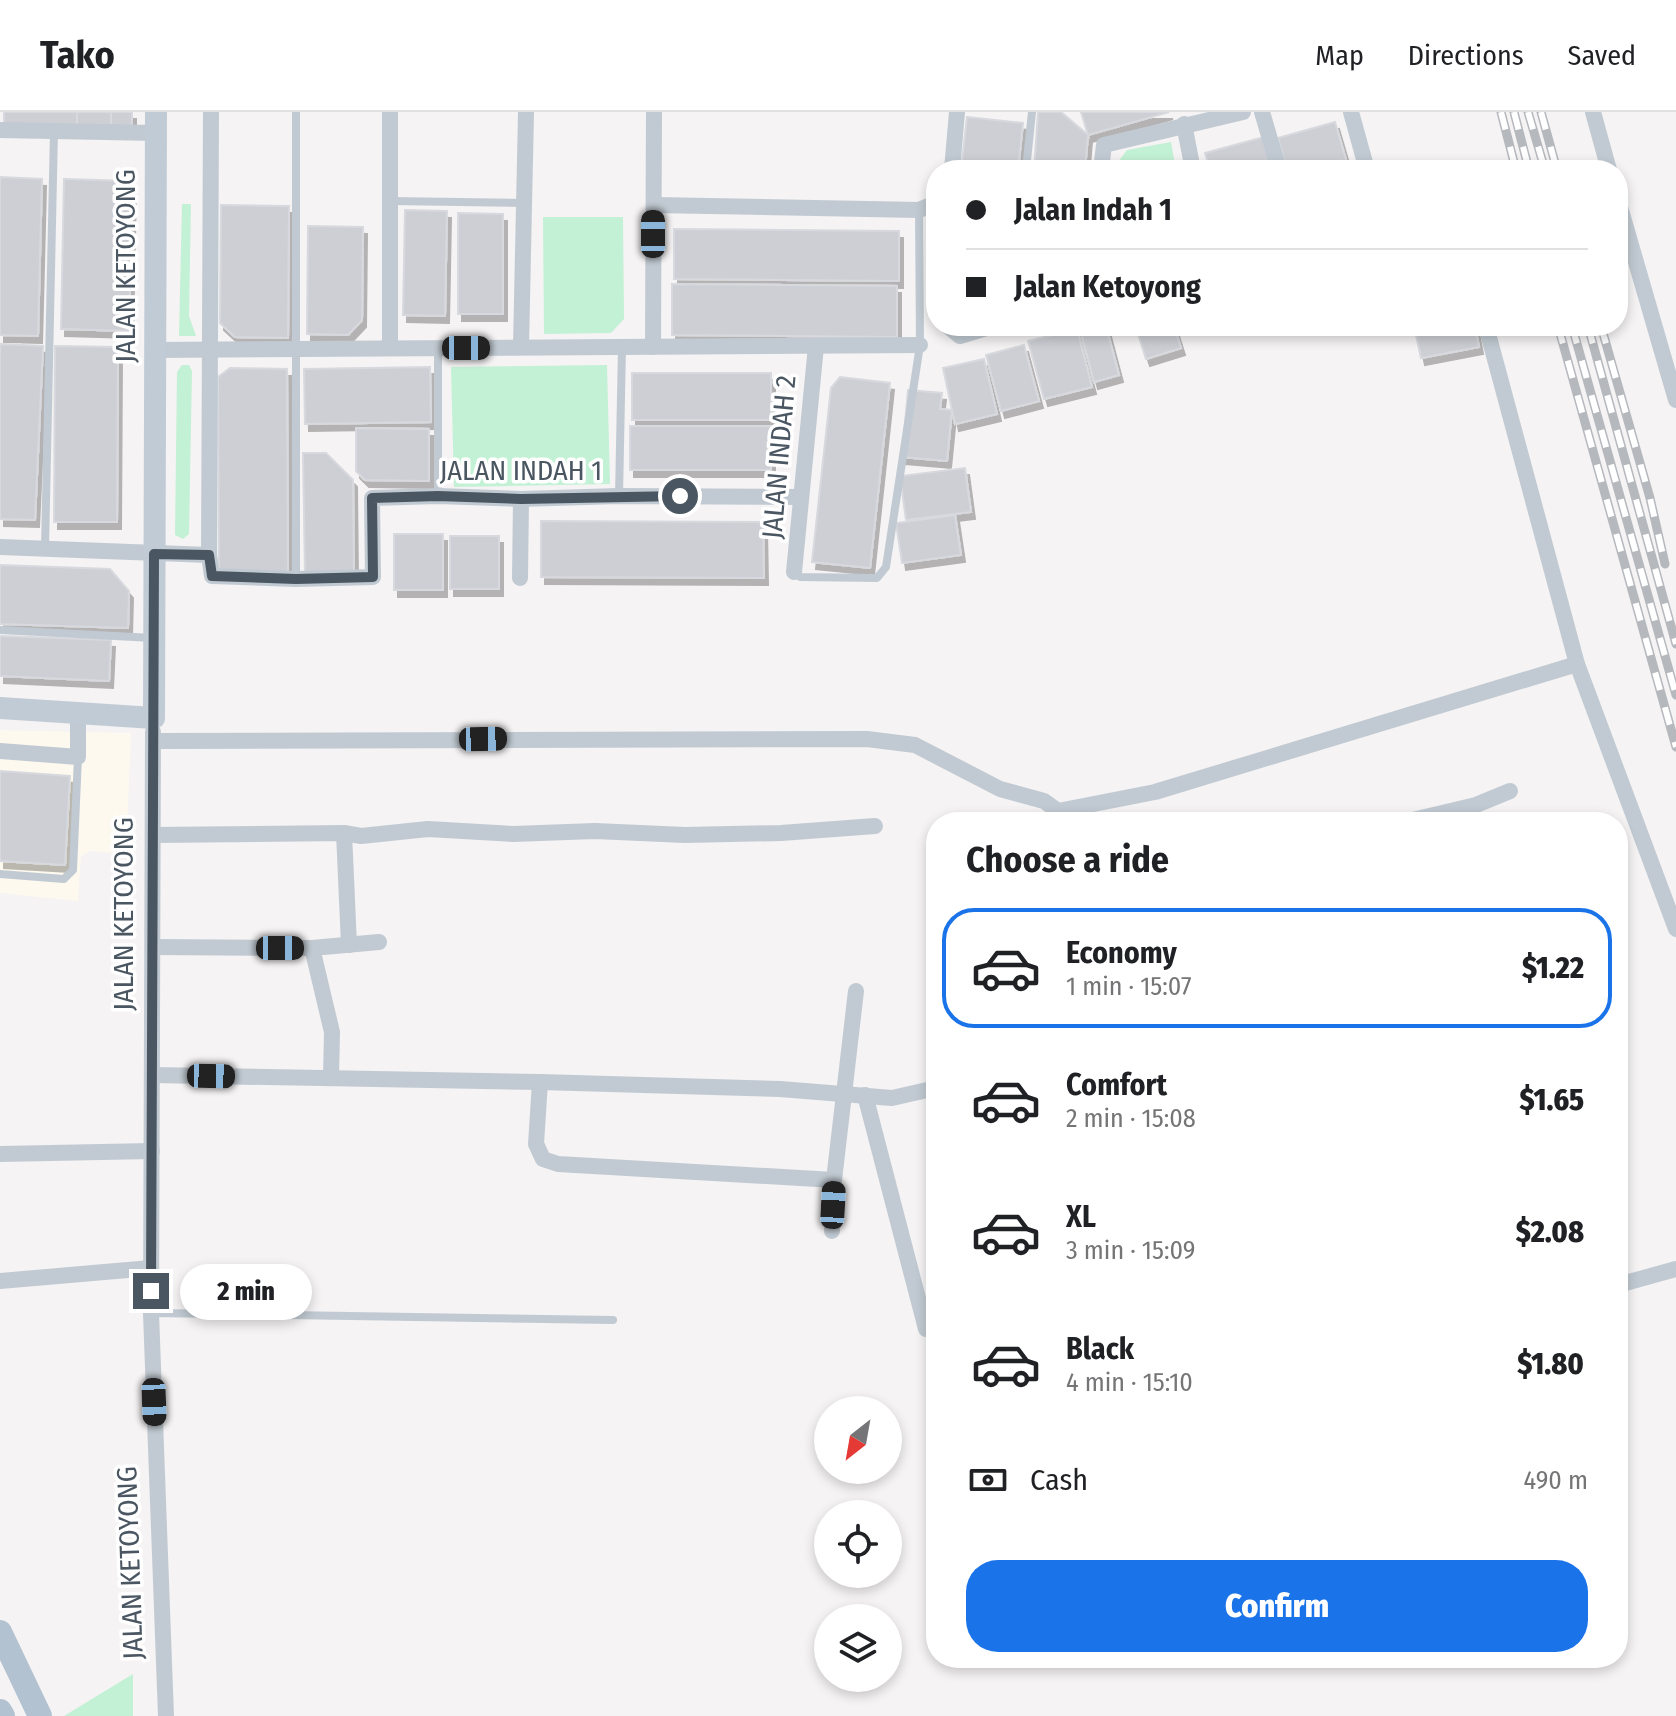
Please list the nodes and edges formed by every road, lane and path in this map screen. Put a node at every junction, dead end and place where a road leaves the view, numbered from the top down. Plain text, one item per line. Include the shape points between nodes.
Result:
1 (211, 112) edge
2 (296, 112) edge
3 (390, 112) edge
4 (526, 112) edge
5 (654, 112) edge
6 (957, 112) edge
7 (1032, 112) edge
8 (1243, 112) edge
9 (1262, 112) edge
10 (1351, 112) edge
11 (1593, 112) edge
12 (156, 122) edge
13 (1184, 124) junction
14 (0, 130) edge
15 (54, 131) junction
16 (953, 160) edge
17 (1027, 160) edge
18 (1102, 160) edge
19 (1191, 160) edge
20 (1276, 160) edge
21 (1364, 160) edge
22 (1606, 160) edge
23 (390, 201) junction
24 (524, 203) junction
25 (654, 205) junction
26 (926, 207) edge
27 (919, 210) junction
28 (1628, 234) edge
29 (1489, 336) edge
30 (920, 345) junction
31 (816, 346) junction
32 (521, 347) junction
33 (622, 347) junction
34 (653, 347) junction
35 (390, 348) junction
36 (438, 348) junction
37 (210, 349) junction
38 (295, 349) junction
39 (155, 350) junction
40 (1676, 400) edge
41 (438, 496) junction
42 (619, 496) junction
43 (801, 497) junction
44 (521, 499) junction
45 (0, 547) edge
46 (45, 549) junction
47 (154, 554) junction
48 (209, 555) junction
49 (794, 572) joint
50 (520, 578) dead end
51 (296, 579) junction
52 (0, 630) edge
53 (154, 638) junction
54 (1577, 664) junction
55 (0, 708) edge
56 (78, 713) junction
57 (154, 718) junction
58 (153, 741) junction
59 (0, 751) edge
60 (78, 757) junction
61 (1510, 791) dead end
62 (1054, 812) edge
63 (1073, 812) edge
64 (1446, 812) edge
65 (875, 826) dead end
66 (344, 833) junction
67 (153, 835) junction
68 (0, 874) edge
69 (1676, 929) edge
70 (379, 942) dead end
71 (349, 945) junction
72 (153, 947) junction
73 (312, 948) junction
74 (856, 991) dead end
75 (152, 1075) junction
76 (331, 1077) junction
77 (540, 1082) junction
78 (926, 1090) edge
79 (844, 1093) junction
80 (865, 1095) junction
81 (152, 1151) junction
82 (0, 1154) edge
83 (834, 1180) junction
84 (832, 1231) dead end
85 (151, 1268) junction
86 (1676, 1269) edge
87 (0, 1281) edge
88 (1628, 1282) edge
89 (151, 1313) junction
90 (613, 1320) dead end
91 (926, 1329) dead end
92 (0, 1632) edge
93 (0, 1639) edge
94 (0, 1678) edge
95 (0, 1711) edge
96 (3, 1716) edge
97 (40, 1716) edge
98 (166, 1716) edge

1 - 37 street
2 - 38 lane
3 - 23 street
4 - 24 street
5 - 25 street
6 - 16 street
7 - 17 lane
8 - 13 street
9 - 20 street
10 - 21 street
11 - 22 street
12 - 15 street
12 - 39 street, JALAN KETOYONG
13 - 18 street via 1104,145
13 - 19 street
14 - 15 street
15 - 46 lane
23 - 24 lane
23 - 35 street
24 - 32 street
25 - 27 street
25 - 34 street
26 - 27 street
27 - 30 lane
28 - 40 street
29 - 54 street
30 - 31 street
30 - 49 lane via 886,567 877,578 800,577
31 - 34 street
31 - 43 street, JALAN INDAH 2
32 - 33 street
32 - 36 street
33 - 34 street
33 - 42 lane
35 - 36 street
35 - 38 street
36 - 41 lane
37 - 38 street
37 - 39 street
37 - 48 street
38 - 51 lane
39 - 47 street, JALAN KETOYONG
41 - 44 street, JALAN INDAH 1
41 - 51 street, JALAN INDAH 1 via 372,498 373,577
42 - 43 street, JALAN INDAH 1
42 - 44 street, JALAN INDAH 1
43 - 49 street, JALAN INDAH 2
44 - 50 street
45 - 46 street
46 - 47 street
47 - 48 street
47 - 53 street, JALAN KETOYONG
48 - 51 street, JALAN INDAH 1 via 212,576
52 - 53 lane
53 - 57 street, JALAN KETOYONG
54 - 63 street
54 - 69 street
55 - 56 street
56 - 57 street
56 - 60 street
57 - 58 street, JALAN KETOYONG
58 - 62 street via 867,739 915,745 1000,789 1044,801
58 - 67 street, JALAN KETOYONG
59 - 60 street
60 - 68 lane via 70,875 64,879
61 - 64 street
65 - 66 street via 685,835 428,829
66 - 67 street
66 - 71 street
67 - 72 street, JALAN KETOYONG
70 - 71 street
71 - 73 street
72 - 73 street
72 - 75 street, JALAN KETOYONG
73 - 76 street via 332,1032
74 - 79 street
75 - 76 street
75 - 81 street, JALAN KETOYONG
76 - 77 street
77 - 79 street
77 - 83 street via 536,1144 543,1159 558,1164
78 - 80 street via 892,1098
79 - 80 street
79 - 83 street
80 - 91 street
81 - 82 street
81 - 85 street, JALAN KETOYONG
83 - 84 street
85 - 87 street
85 - 89 street, JALAN KETOYONG
86 - 88 street
89 - 90 lane
89 - 98 street, JALAN KETOYONG
92 - 97 main road
93 - 94 main road
95 - 96 main road

